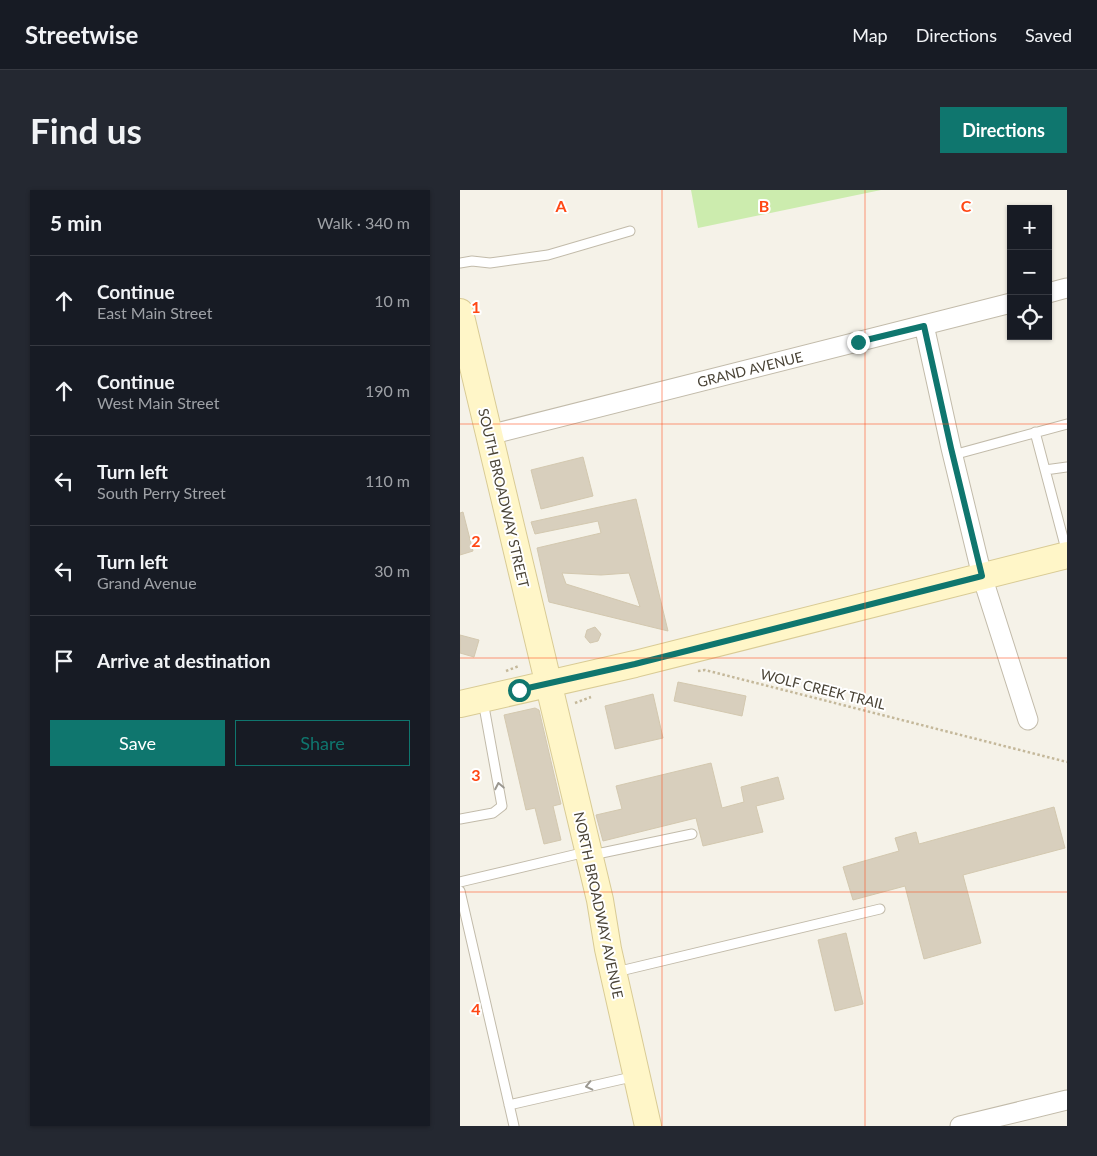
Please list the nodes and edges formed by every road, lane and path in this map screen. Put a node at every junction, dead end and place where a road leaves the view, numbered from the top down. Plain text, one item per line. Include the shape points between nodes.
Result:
1 (630, 231) dead end
2 (460, 263) edge
3 (1067, 288) edge
4 (1052, 292) edge
5 (1007, 304) edge
6 (460, 312) edge
7 (924, 326) junction
8 (1067, 424) edge
9 (1036, 432) junction
10 (489, 435) junction
11 (953, 455) junction
12 (1067, 468) edge
13 (1045, 470) junction
14 (1067, 555) edge
15 (982, 576) junction
16 (697, 671) dead end
17 (548, 684) junction
18 (596, 694) dead end
19 (471, 702) edge
20 (575, 703) dead end
21 (1028, 720) dead end
22 (1067, 762) edge
23 (460, 819) edge
24 (692, 834) dead end
25 (589, 853) junction
26 (460, 882) edge
27 (460, 891) edge
28 (880, 909) dead end
29 (614, 973) junction
30 (637, 1076) junction
31 (1067, 1100) edge
32 (509, 1104) junction
33 (514, 1126) edge
34 (648, 1126) edge
35 (960, 1126) edge

1 - 2 lane via 548,255 490,263
3 - 4 street
5 - 7 street, GRAND AVENUE
6 - 10 main road, SOUTH BROADWAY STREET
7 - 10 street, GRAND AVENUE
7 - 11 street
8 - 9 lane
9 - 11 lane
9 - 13 lane
10 - 17 main road, SOUTH BROADWAY STREET
11 - 15 street
12 - 13 lane
13 - 14 lane
14 - 15 main road
15 - 17 main road
15 - 21 street
16 - 22 path, WOLF CREEK TRAIL via 705,670
17 - 19 main road
17 - 25 main road, NORTH BROADWAY AVENUE
18 - 20 path
23 -> 19 lane via 493,813 502,806
24 - 25 lane
25 - 26 lane
25 - 29 main road, NORTH BROADWAY AVENUE
27 - 32 lane
28 - 29 lane
29 - 30 main road, NORTH BROADWAY AVENUE
30 -> 32 lane
30 - 34 main road, NORTH BROADWAY AVENUE
31 - 35 street
32 - 33 lane

